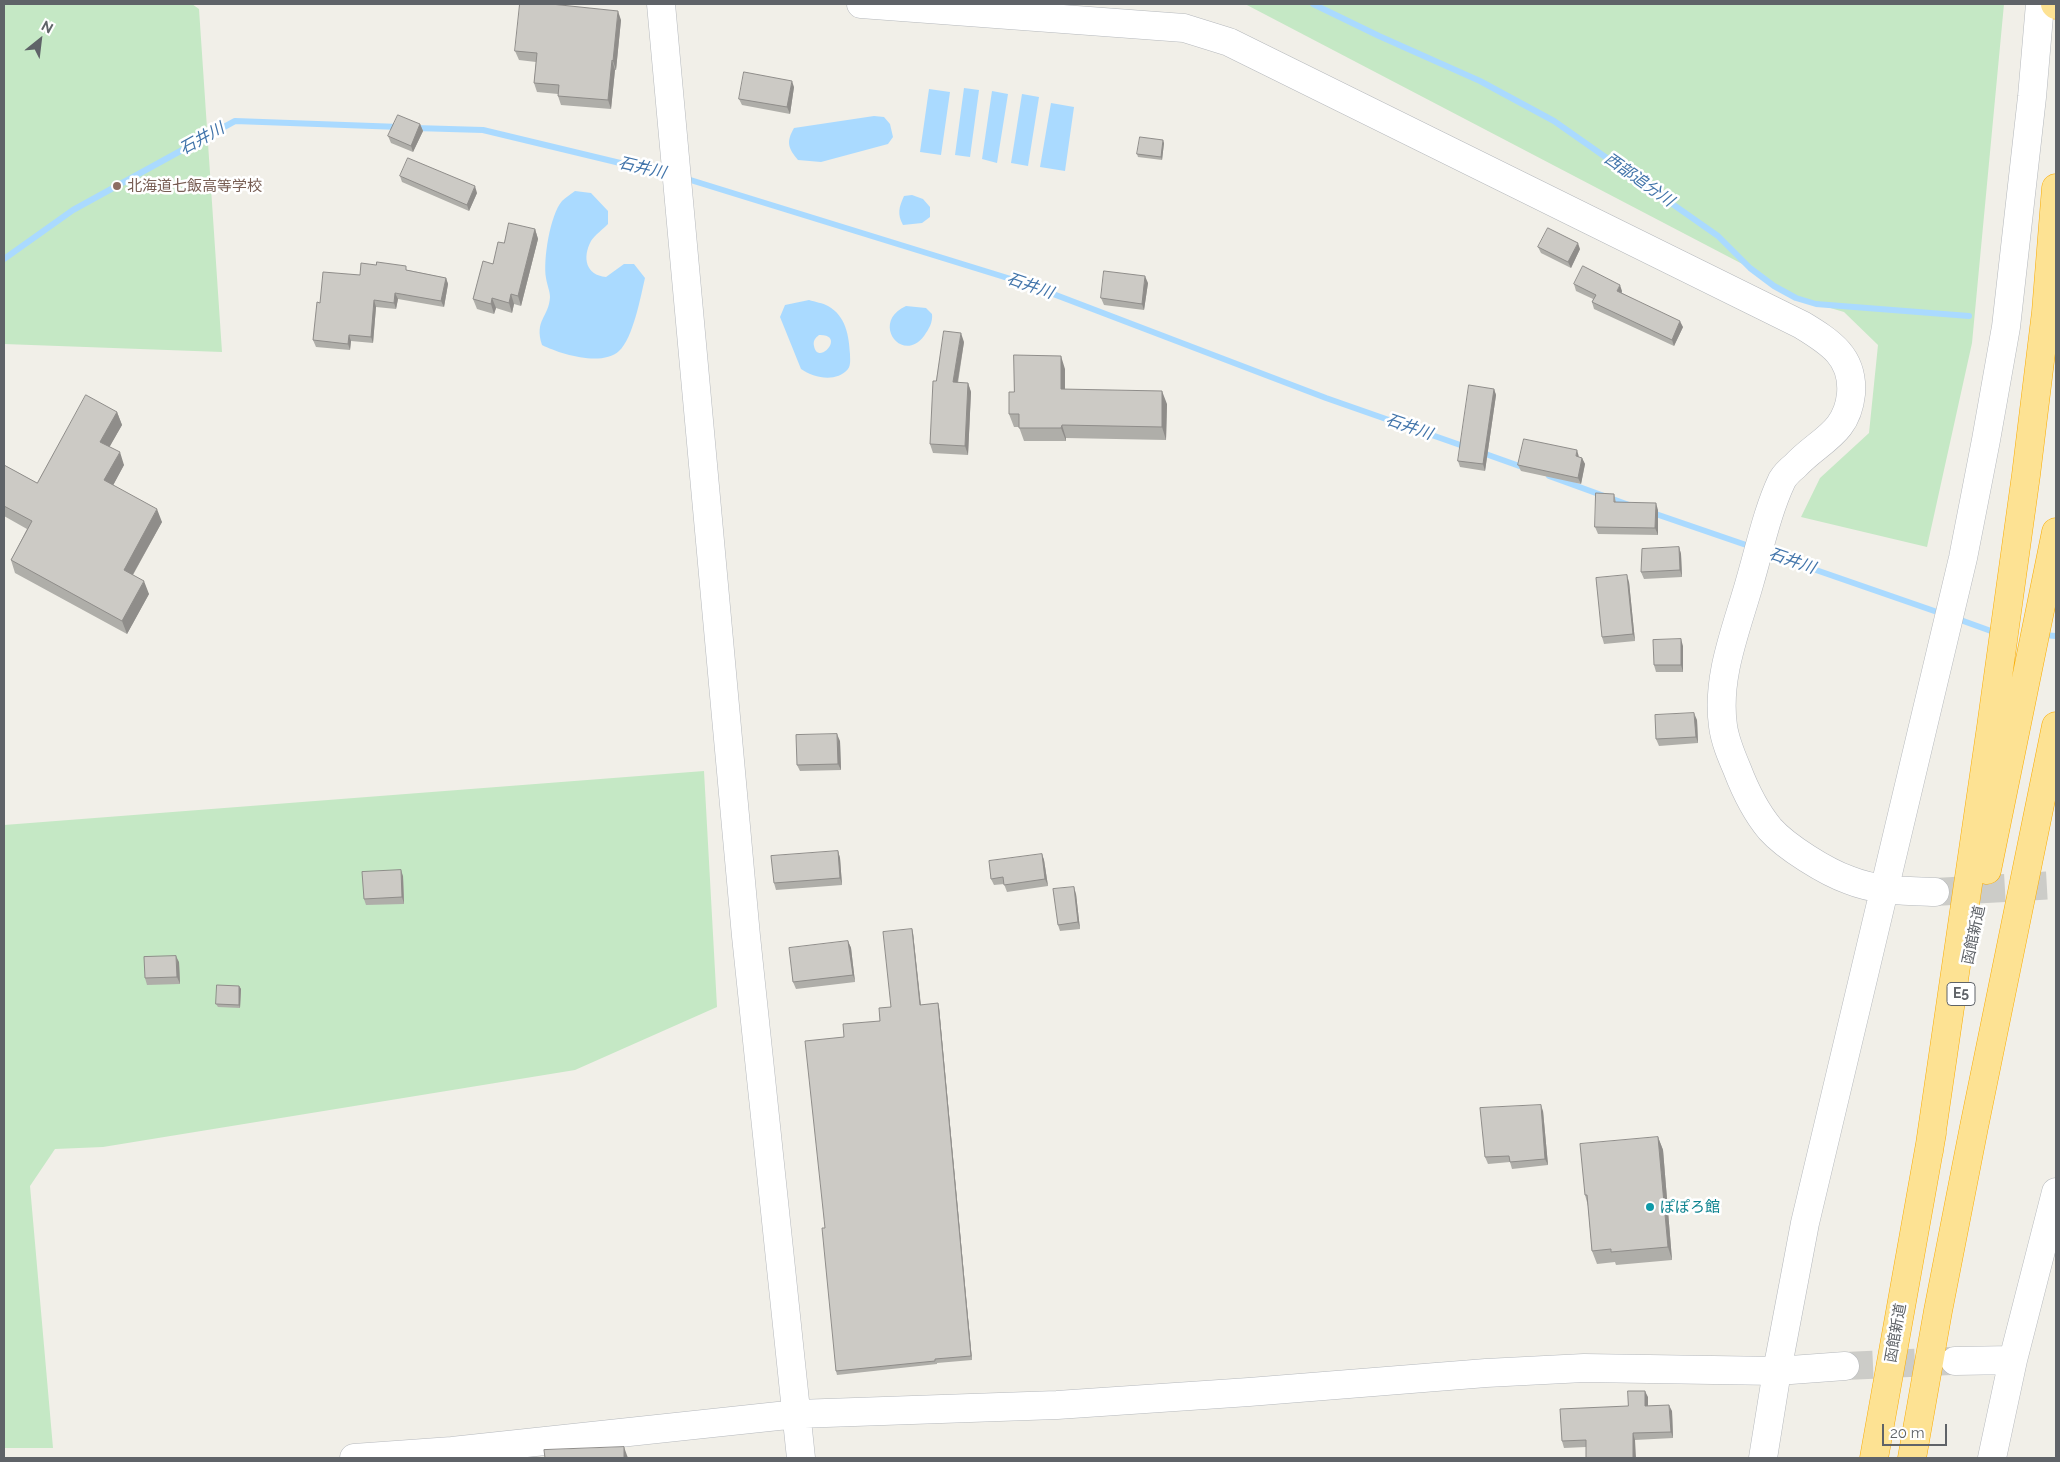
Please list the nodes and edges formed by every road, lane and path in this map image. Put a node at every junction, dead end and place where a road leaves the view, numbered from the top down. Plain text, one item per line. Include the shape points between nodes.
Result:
1 (661, 4) edge
2 (861, 4) edge
3 (2040, 4) edge
4 (2056, 188) edge
5 (2056, 532) edge
6 (2056, 726) edge
7 (2056, 810) edge
8 (1885, 890) junction
9 (1935, 892) tunnel mouth
10 (1999, 1002) junction
11 (1928, 1150) junction
12 (2056, 1192) edge
13 (2013, 1360) junction
14 (1955, 1361) tunnel mouth
15 (1845, 1366) tunnel mouth
16 (1777, 1371) junction
17 (797, 1414) junction
18 (354, 1458) edge
19 (801, 1458) edge
20 (1763, 1458) edge
21 (1874, 1458) edge
22 (1912, 1458) edge
23 (1992, 1458) edge

1 - 17 street via 746,936
2 - 8 street via 1184,28 1229,42 1827,340 1844,357 1851,381 1847,412 1840,428 1803,457 1783,478 1763,532 1729,648 1722,726 1748,797 1770,829 1811,861 1849,880
3 - 8 street via 2006,327 1963,558
4 - 11 highway via 2046,312 1992,727
5 - 11 highway, 函館新道 / E5
6 - 10 highway
7 - 10 highway
8 - 9 street
8 - 16 street via 1805,1223
10 - 22 highway
11 - 21 highway, 函館新道 / E5
12 - 13 street
13 - 14 street
13 - 23 street
15 - 16 street
16 - 17 street via 1584,1368 1057,1405
16 - 20 street
17 - 18 street via 452,1451
17 - 19 street

